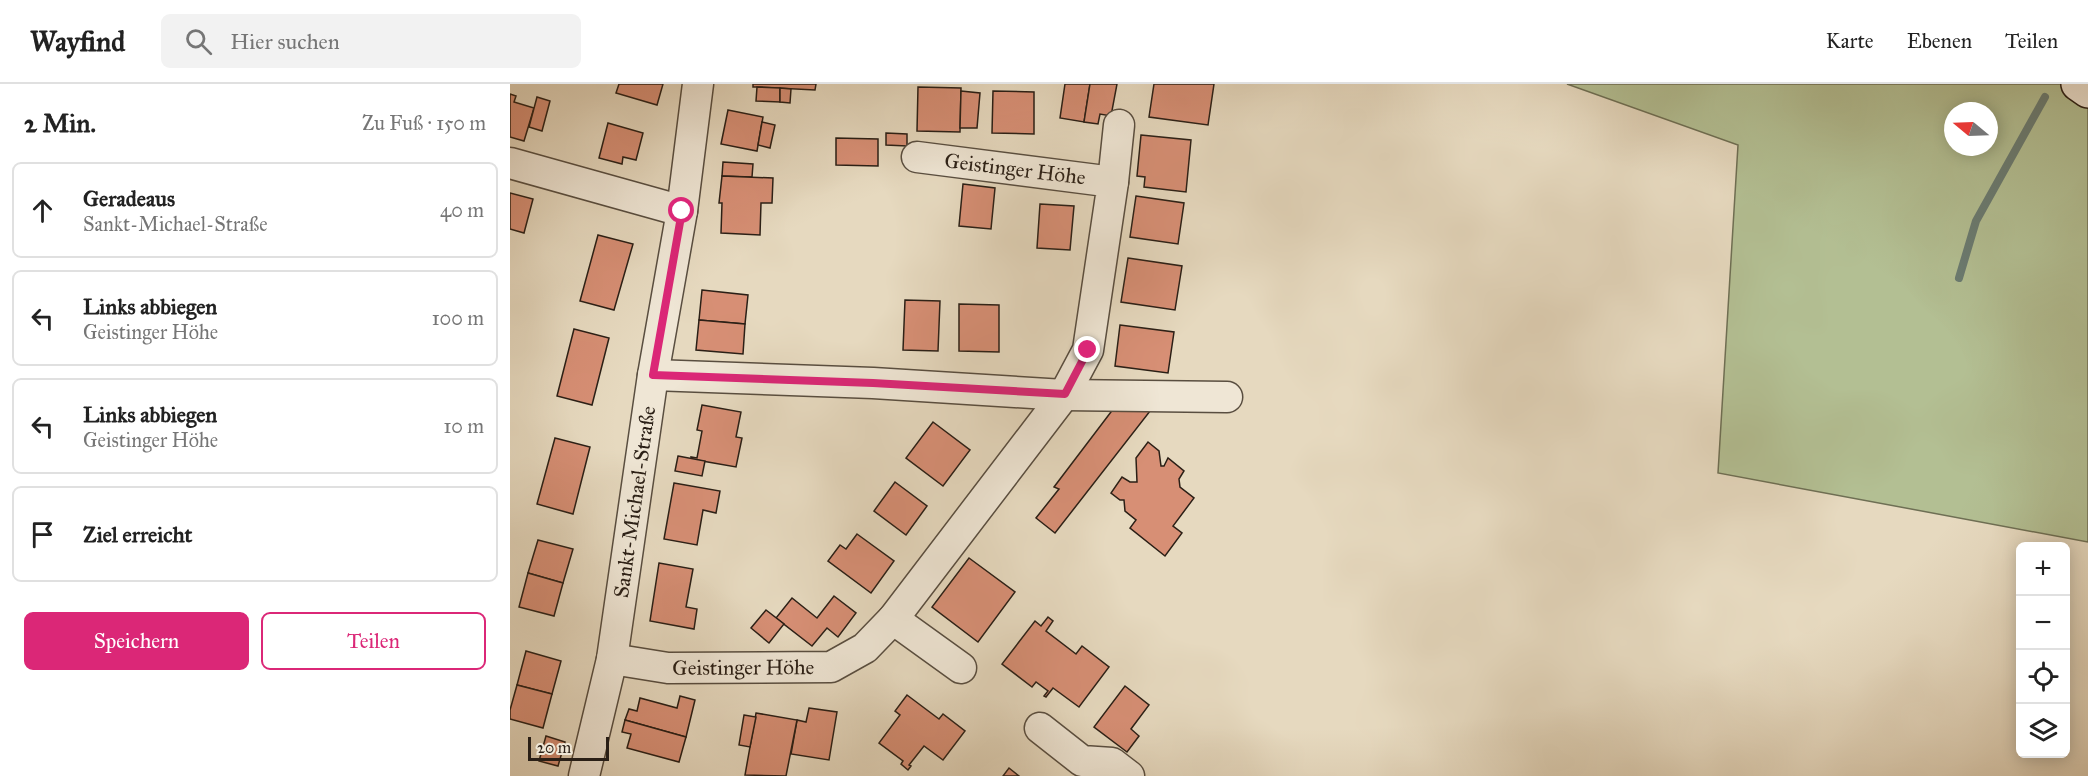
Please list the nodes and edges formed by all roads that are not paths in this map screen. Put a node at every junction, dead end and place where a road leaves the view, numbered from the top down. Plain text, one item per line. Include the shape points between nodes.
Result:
1 (698, 84) edge
2 (2078, 84) edge
3 (2088, 91) edge
4 (1119, 125) dead end
5 (917, 156) dead end
6 (510, 163) edge
7 (1113, 182) junction
8 (682, 211) junction
9 (653, 375) junction
10 (1065, 394) junction
11 (1227, 397) dead end
12 (893, 619) junction
13 (612, 659) junction
14 (961, 668) dead end
15 (1040, 728) dead end
16 (584, 776) edge
17 (1129, 776) edge

1 - 8 street, Sankt-Michael-Straße
2 - 3 main road
4 - 7 street, Geistinger Höhe
5 - 7 street, Geistinger Höhe
6 - 8 street
7 - 10 street, Geistinger Höhe via 1088,350
8 - 9 street, Sankt-Michael-Straße
9 - 10 street
9 - 13 street, Sankt-Michael-Straße
10 - 11 street
10 - 12 street, Geistinger Höhe
12 - 13 street, Geistinger Höhe via 865,648 831,667 668,668
12 - 14 street
13 - 16 street, Sankt-Michael-Straße
15 - 17 street via 1082,761 1112,763

